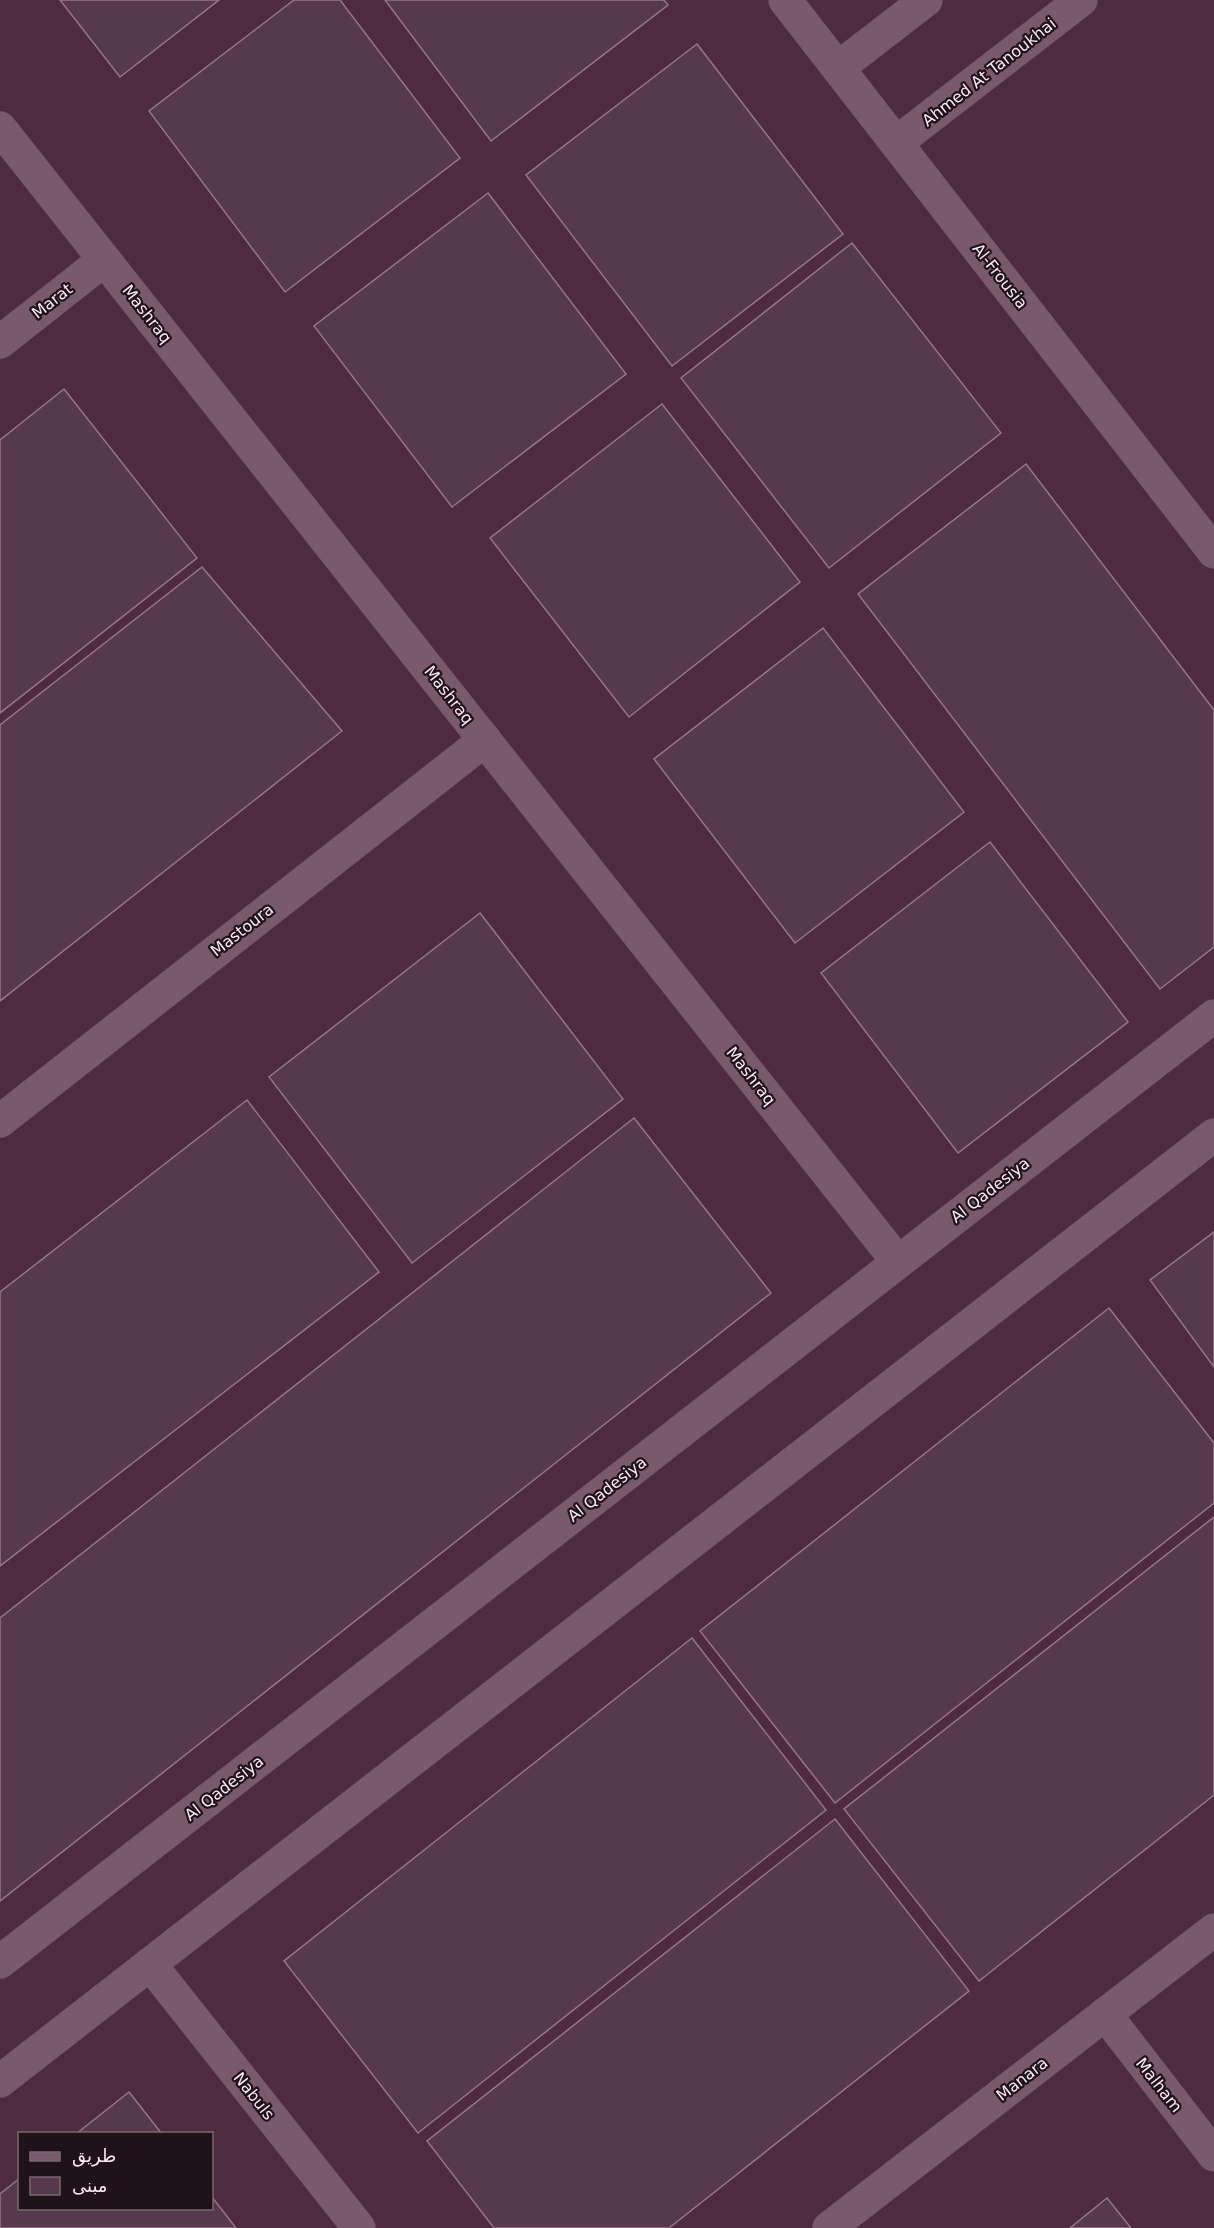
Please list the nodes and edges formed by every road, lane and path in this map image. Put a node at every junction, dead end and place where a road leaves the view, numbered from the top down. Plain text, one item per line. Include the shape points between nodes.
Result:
1 (785, 0) edge
2 (926, 0) edge
3 (1081, 0) edge
4 (838, 68) junction
5 (0, 128) edge
6 (896, 143) junction
7 (105, 260) junction
8 (0, 342) edge
9 (1214, 552) edge
10 (485, 740) junction
11 (1214, 1016) edge
12 (0, 1121) edge
13 (1214, 1135) edge
14 (898, 1262) junction
15 (1214, 1930) edge
16 (0, 1962) edge
17 (150, 1964) junction
18 (1105, 2014) junction
19 (0, 2081) edge
20 (1214, 2155) edge
21 (358, 2228) edge
22 (829, 2228) edge

1 - 4 street, Al-Frousia
2 - 4 street
3 - 6 street, Ahmed At Tanoukhai
4 - 6 street, Al-Frousia
5 - 7 street, Mashraq
6 - 9 street, Al-Frousia
7 - 8 street, Marat
7 - 10 street, Mashraq
10 - 12 street, Mastoura
10 - 14 street, Mashraq
11 - 14 street, Al Qadesiya
13 - 17 street
14 - 16 street, Al Qadesiya
15 - 18 street, Manara
17 - 19 street
17 - 21 street, Nabuls
18 - 20 street, Malham
18 - 22 street, Manara

